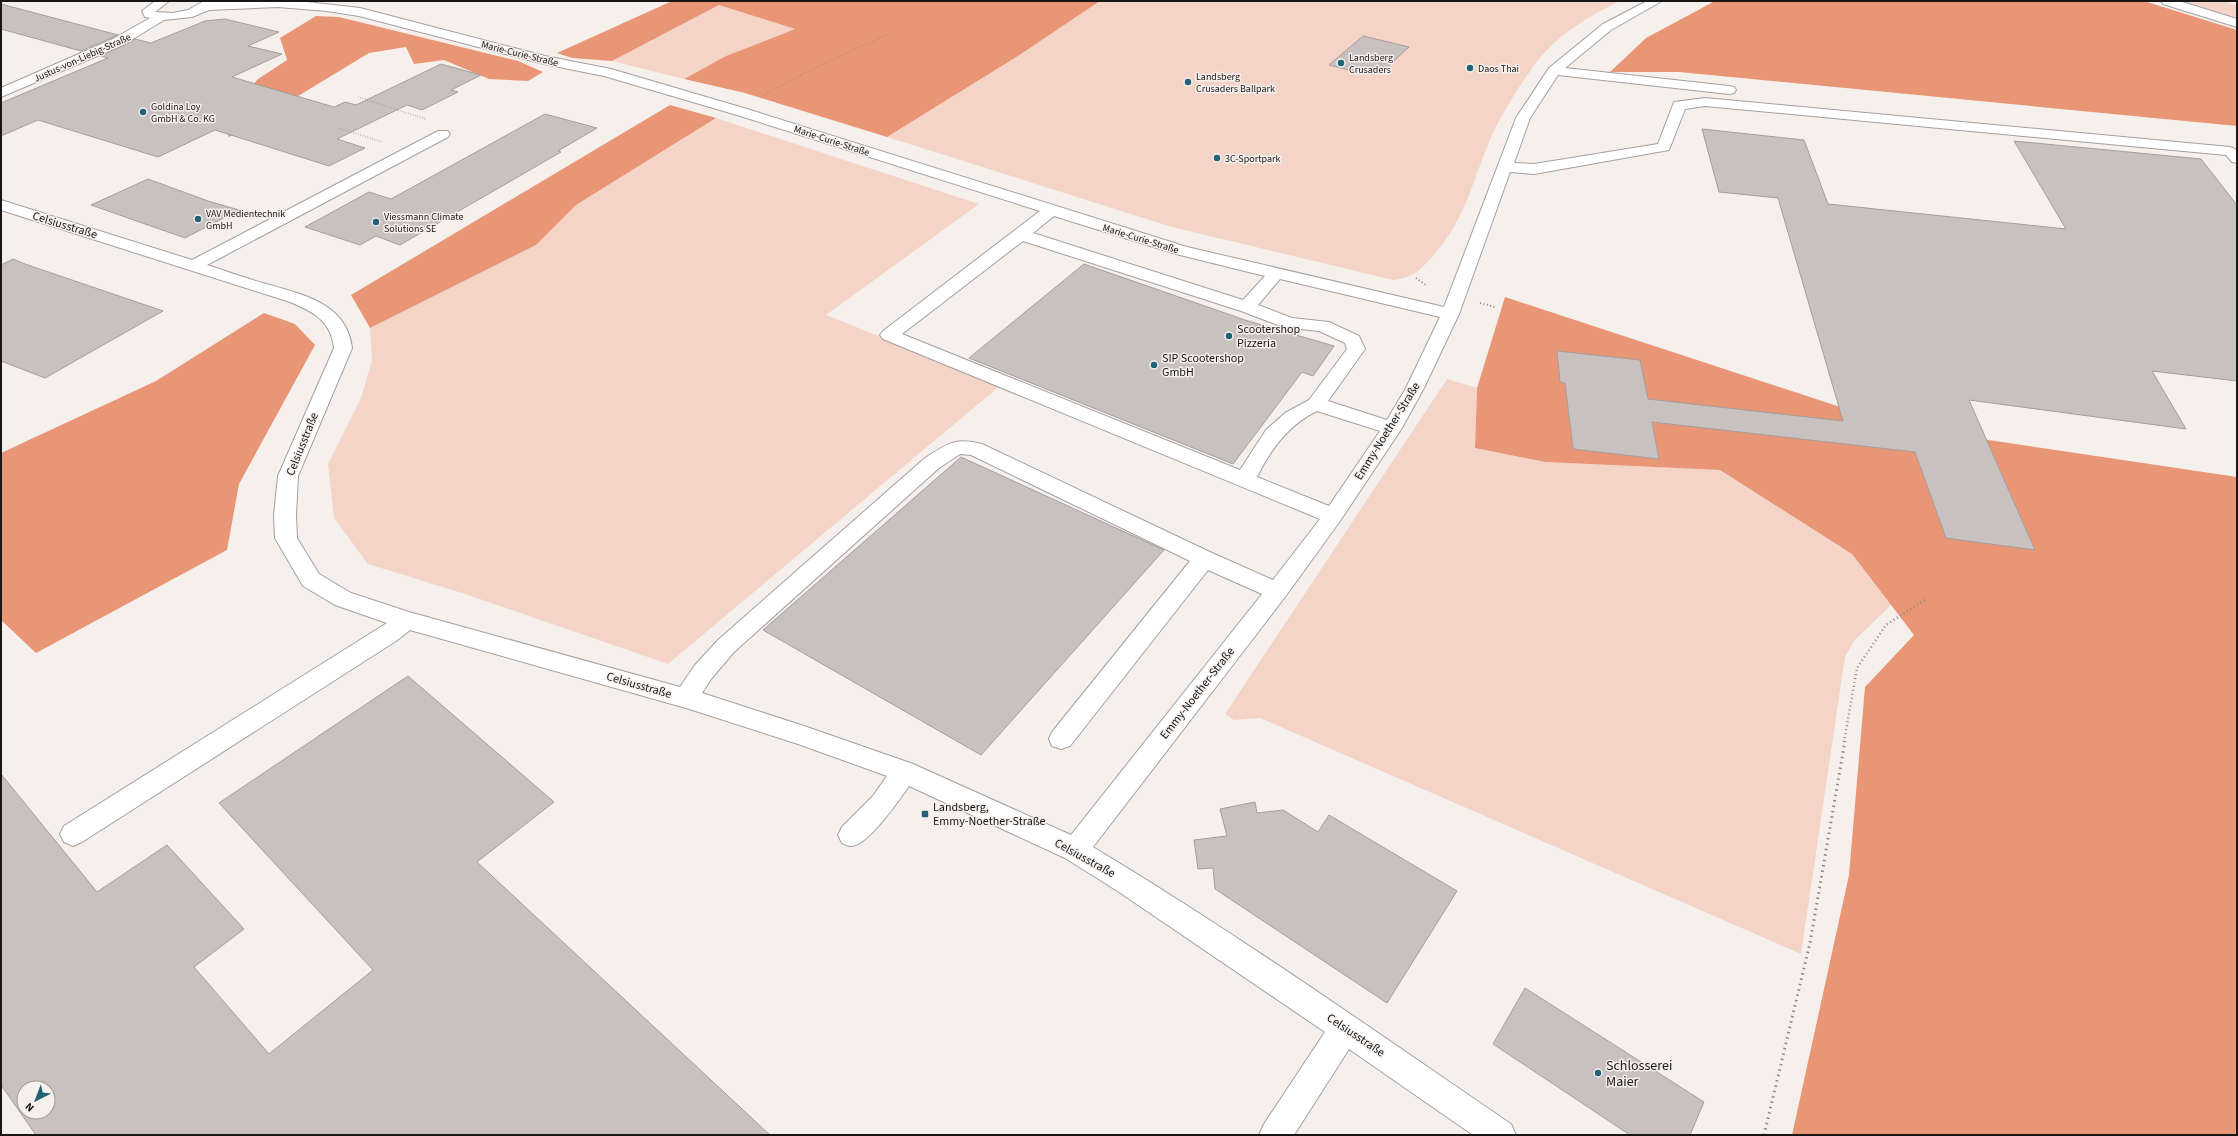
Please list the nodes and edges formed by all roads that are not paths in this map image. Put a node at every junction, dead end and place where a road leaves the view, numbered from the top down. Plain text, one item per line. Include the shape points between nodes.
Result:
1 (163, 1) edge
2 (1656, 1) edge
3 (2167, 1) edge
4 (209, 3) edge
5 (161, 17) junction
6 (2237, 23) edge
7 (1554, 71) junction
8 (1744, 91) dead end
9 (1, 92) edge
10 (1974, 113) dead end
11 (443, 134) dead end
12 (2237, 138) edge
13 (2237, 159) edge
14 (1504, 167) junction
15 (1, 205) edge
16 (1051, 210) junction
17 (1021, 235) junction
18 (195, 265) junction
19 (1276, 273) junction
20 (1247, 307) junction
21 (1450, 314) junction
22 (1316, 404) junction
23 (1392, 428) junction
24 (1245, 480) junction
25 (1333, 516) junction
26 (1204, 559) junction
27 (1277, 591) junction
28 (406, 620) junction
29 (686, 698) junction
30 (1061, 739) dead end
31 (904, 772) junction
32 (73, 834) dead end
33 (851, 835) dead end
34 (1075, 850) junction
35 (1345, 1028) junction
36 (1275, 1135) edge
37 (1500, 1135) edge

1 - 5 street via 148,11 153,16
2 - 7 street, Emmy-Noether-Straße via 1607,27
3 - 6 street
4 - 5 street, Justus-von-Liebig-Straße via 187,14
4 - 16 street, Marie-Curie-Straße via 306,4 360,12 544,60 606,72 742,112
5 - 9 street, Justus-von-Liebig-Straße via 118,42
7 - 8 street
7 - 14 street, Emmy-Noether-Straße via 1522,118
10 - 12 street
11 - 18 street
13 - 14 street via 2230,151 1705,102 1679,106 1664,147 1534,169
14 - 21 street, Emmy-Noether-Straße
15 - 18 street, Celsiusstraße
16 - 17 street
16 - 19 street, Marie-Curie-Straße via 1182,251
17 - 20 street
17 - 24 street via 889,334
18 - 28 street, Celsiusstraße via 317,308 335,322 343,348 288,476 286,538 311,580 343,599
19 - 20 street
19 - 21 street, Marie-Curie-Straße
20 - 22 street via 1289,323 1323,326 1353,340 1356,349
21 - 23 street, Emmy-Noether-Straße via 1415,388
22 - 23 street
22 - 24 street via 1299,411 1282,424 1260,450
23 - 25 street, Emmy-Noether-Straße
24 - 25 street
25 - 27 street, Emmy-Noether-Straße
26 - 27 street
26 - 29 street via 975,449 956,447 932,463 726,646 703,672
26 - 30 street
27 - 34 street, Emmy-Noether-Straße
28 - 29 street, Celsiusstraße
28 - 32 street via 388,636
29 - 31 street, Celsiusstraße
31 - 33 street via 882,804
31 - 34 street, Celsiusstraße
34 - 35 street, Celsiusstraße via 1129,883
35 - 36 street
35 - 37 street, Celsiusstraße

